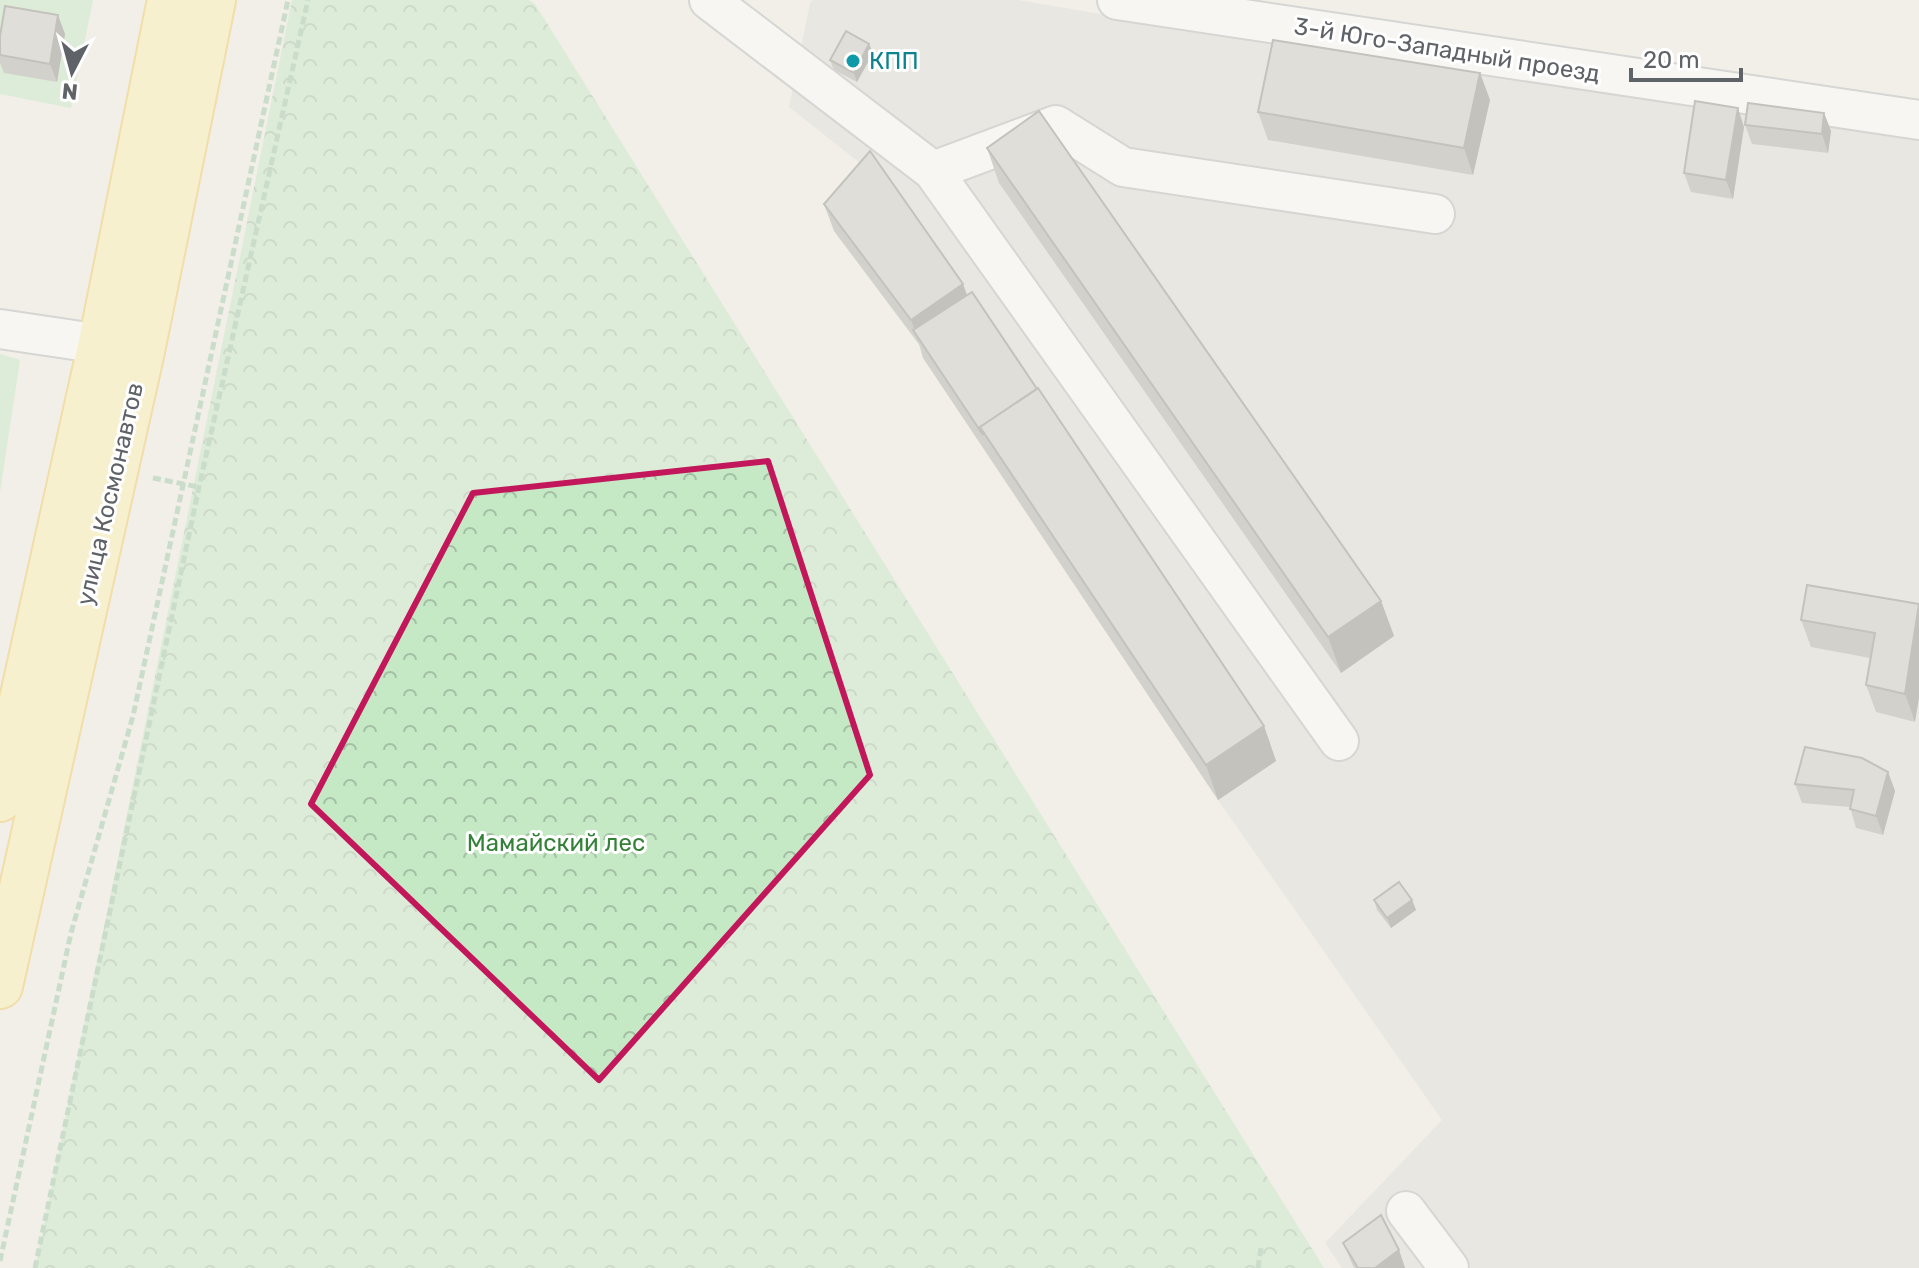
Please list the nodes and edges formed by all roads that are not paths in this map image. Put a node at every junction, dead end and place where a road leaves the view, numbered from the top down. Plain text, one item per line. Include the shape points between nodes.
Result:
1 (170, 0) edge
2 (213, 0) edge
3 (709, 0) edge
4 (1117, 0) edge
5 (1919, 120) edge
6 (933, 171) junction
7 (1435, 214) dead end
8 (0, 329) edge
9 (122, 347) junction
10 (1339, 741) dead end
11 (0, 799) edge
12 (0, 986) edge
13 (1406, 1211) dead end
14 (1449, 1268) edge

1 - 9 main road, улица Космонавтов
2 - 9 main road, улица Космонавтов
3 - 6 street
4 - 5 street, 3-й Юго-Западный проезд
6 - 7 street via 1056,125 1123,167
6 - 10 street
8 - 9 street
9 - 11 main road, улица Космонавтов
9 - 12 main road, улица Космонавтов
13 - 14 street

